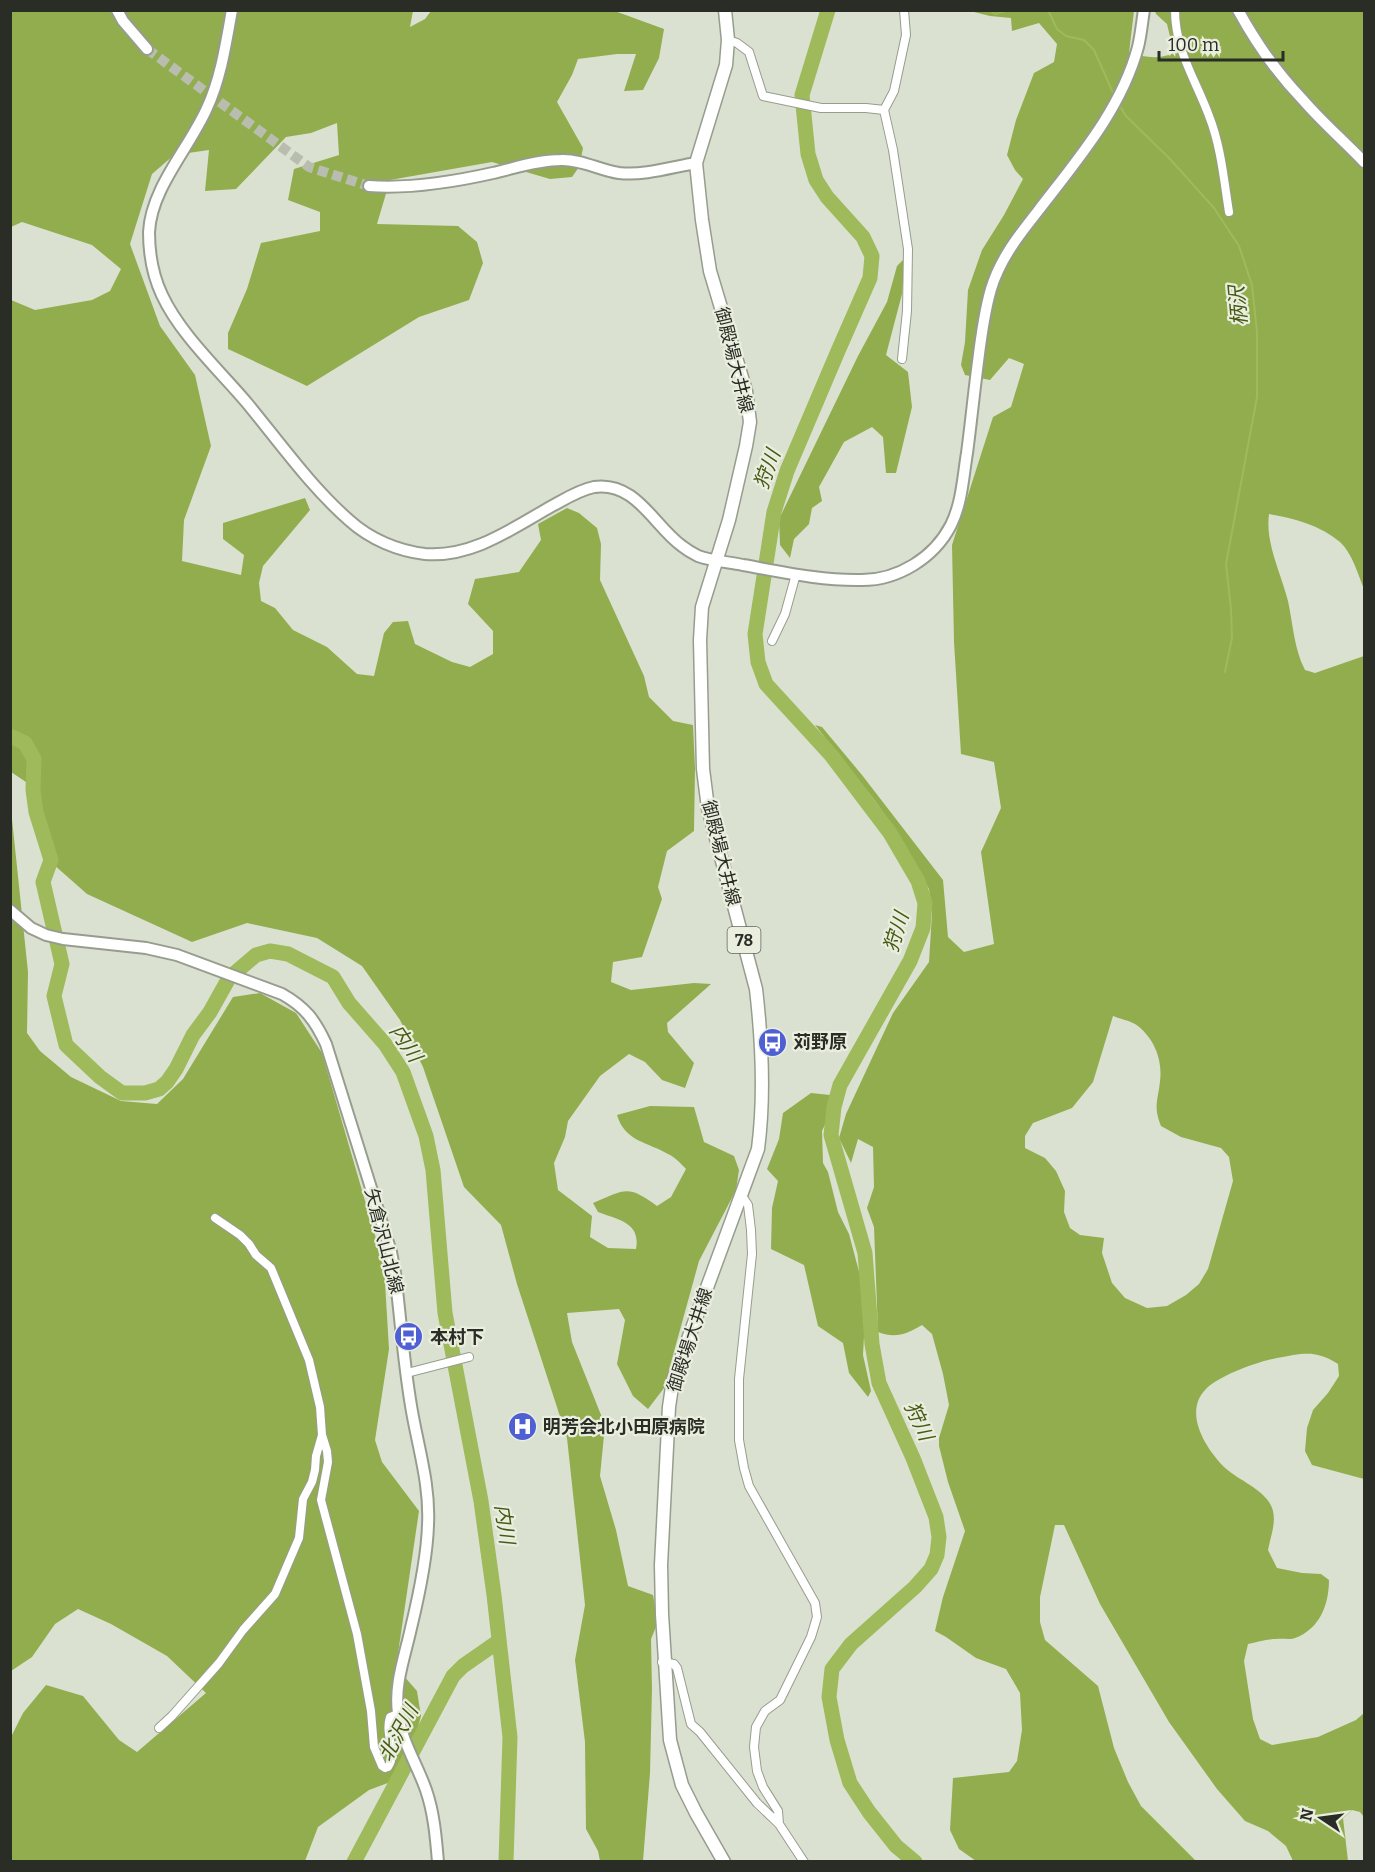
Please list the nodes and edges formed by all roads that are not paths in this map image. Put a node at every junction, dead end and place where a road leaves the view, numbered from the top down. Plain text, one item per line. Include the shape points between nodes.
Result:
1 (117, 10) edge
2 (232, 10) edge
3 (725, 10) edge
4 (904, 10) edge
5 (1143, 10) edge
6 (1175, 10) edge
7 (1238, 10) edge
8 (728, 40) junction
9 (147, 49) tunnel mouth
10 (884, 110) junction
11 (1365, 162) edge
12 (696, 163) junction
13 (369, 186) tunnel mouth
14 (1229, 212) dead end
15 (902, 359) dead end
16 (716, 560) junction
17 (790, 573) junction
18 (772, 641) dead end
19 (13, 913) edge
20 (742, 1196) junction
21 (215, 1218) dead end
22 (469, 1357) dead end
23 (407, 1373) junction
24 (322, 1435) junction
25 (663, 1662) junction
26 (398, 1714) junction
27 (159, 1728) dead end
28 (779, 1824) junction
29 (438, 1862) edge
30 (724, 1862) edge
31 (804, 1862) edge

1 - 9 street
2 - 16 street via 216,87 158,198 149,228 151,261 161,294 180,327 315,486 351,523 377,540 426,554 467,550 570,496 593,487 608,488 624,492 646,508 682,547
3 - 8 main road, 御殿場大井線 / 78
4 - 10 street via 906,35 894,91
5 - 17 street via 1139,44 1126,82 1108,116 1009,249 992,283 963,479 949,528 931,551 893,576 864,580
6 - 14 street via 1182,54 1210,118
7 - 11 street via 1281,75
8 - 10 street via 748,52 763,96 821,108
8 - 12 main road, 御殿場大井線 / 78 via 726,65
10 - 15 street via 908,249
12 - 13 street via 620,173 560,160 411,186
12 - 16 main road, 御殿場大井線 / 78 via 710,271 746,391 750,422 729,520
16 - 17 street
16 - 20 main road, 御殿場大井線 / 78 via 702,608 700,640 703,769 708,808 756,989 759,1019 762,1123 758,1149
17 - 18 street via 785,614
19 - 23 street, 矢倉沢山北線 via 46,935 146,948 244,979 297,1003 318,1026 391,1252
20 - 25 main road, 御殿場大井線 / 78 via 681,1356 670,1398 661,1564
20 - 28 street via 750,1214 752,1254 739,1379 739,1440 749,1486 815,1603 817,1617 780,1700 765,1711 756,1727 757,1771 778,1810
21 - 24 street via 240,1235 271,1268 309,1360
22 - 23 street
23 - 26 street, 矢倉沢山北線 via 428,1496 428,1526 401,1669
24 - 26 street via 328,1462 321,1500 357,1634 374,1747 385,1768 392,1761 388,1724 390,1717
24 - 27 street via 312,1482 303,1499 299,1538 275,1594
25 - 28 street via 677,1668 691,1724
25 - 30 main road, 御殿場大井線 / 78 via 675,1763 682,1785
26 - 29 street, 矢倉沢山北線 via 432,1814
28 - 31 street

